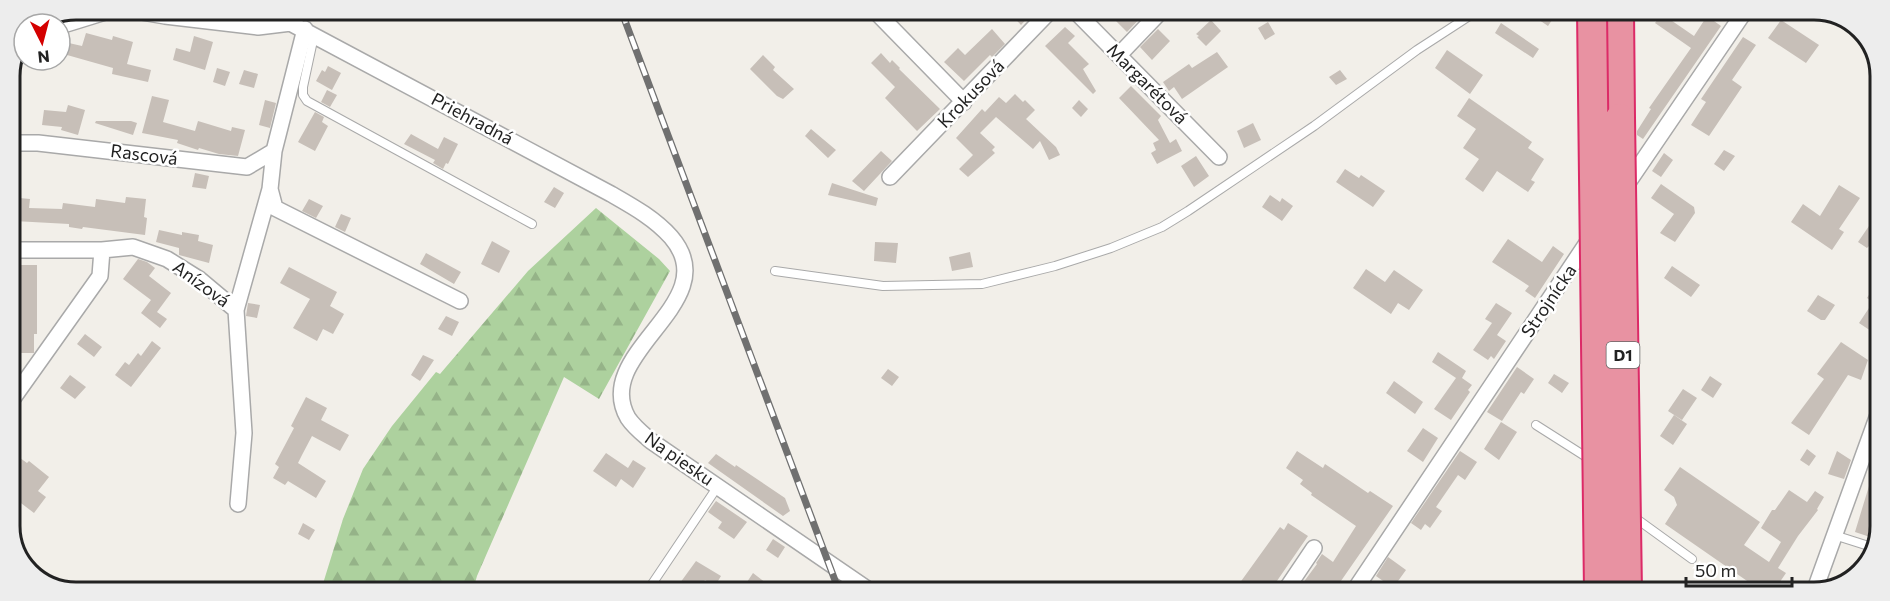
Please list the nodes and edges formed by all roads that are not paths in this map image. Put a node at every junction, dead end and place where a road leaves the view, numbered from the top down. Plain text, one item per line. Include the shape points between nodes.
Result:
1 (199, 20) edge
2 (884, 20) edge
3 (1042, 20) edge
4 (1084, 20) edge
5 (1152, 20) edge
6 (1463, 20) edge
7 (1592, 20) edge
8 (1620, 20) edge
9 (1739, 20) edge
10 (302, 24) edge
11 (1119, 55) junction
12 (1602, 93) dead end
13 (964, 102) junction
14 (20, 143) edge
15 (274, 151) junction
16 (1219, 157) dead end
17 (890, 177) dead end
18 (270, 189) junction
19 (1602, 221) junction
20 (532, 224) dead end
21 (671, 237) joint
22 (20, 250) edge
23 (102, 250) junction
24 (775, 271) dead end
25 (460, 301) dead end
26 (236, 310) junction
27 (1605, 340) dead end
28 (20, 389) edge
29 (1536, 425) dead end
30 (1870, 449) edge
31 (1607, 471) dead end
32 (718, 486) junction
33 (238, 504) dead end
34 (1618, 506) dead end
35 (1834, 535) junction
36 (1867, 545) edge
37 (1314, 548) dead end
38 (1692, 559) dead end
39 (1818, 581) edge
40 (653, 582) edge
41 (856, 582) edge
42 (1291, 582) edge
43 (1360, 582) edge
44 (1599, 582) edge
45 (1627, 582) edge

1 - 10 street via 258,27
2 - 13 street
3 - 13 street, Krokusová
4 - 11 street, Margarétová
5 - 11 street
6 - 24 lane via 1188,211 1162,227 1111,248 982,284 883,286
7 - 44 highway, D1, bridge
8 - 45 highway, D1, bridge
9 - 19 street, Strojnícka
10 - 15 street
10 - 20 lane via 303,95 307,101
10 - 21 street, Priehradná via 626,203
11 - 16 street, Margarétová
12 - 19 lane
13 - 17 street, Krokusová
14 - 15 street, Rascová via 247,167
15 - 18 street
18 - 25 street via 275,208
18 - 26 street
19 - 27 lane
19 - 43 street, Strojnícka
21 - 32 street, Na piesku via 684,270 682,288 630,366 623,385 623,402 628,418 641,432
22 - 23 street, Anízová
23 - 26 street, Anízová via 133,248 167,259
23 - 28 street via 100,276
26 - 33 street, Anízová via 244,433
29 - 31 lane
30 - 35 street
32 - 40 lane
32 - 41 street, Na piesku
34 - 38 lane
35 - 36 lane
35 - 39 street
37 - 42 street

